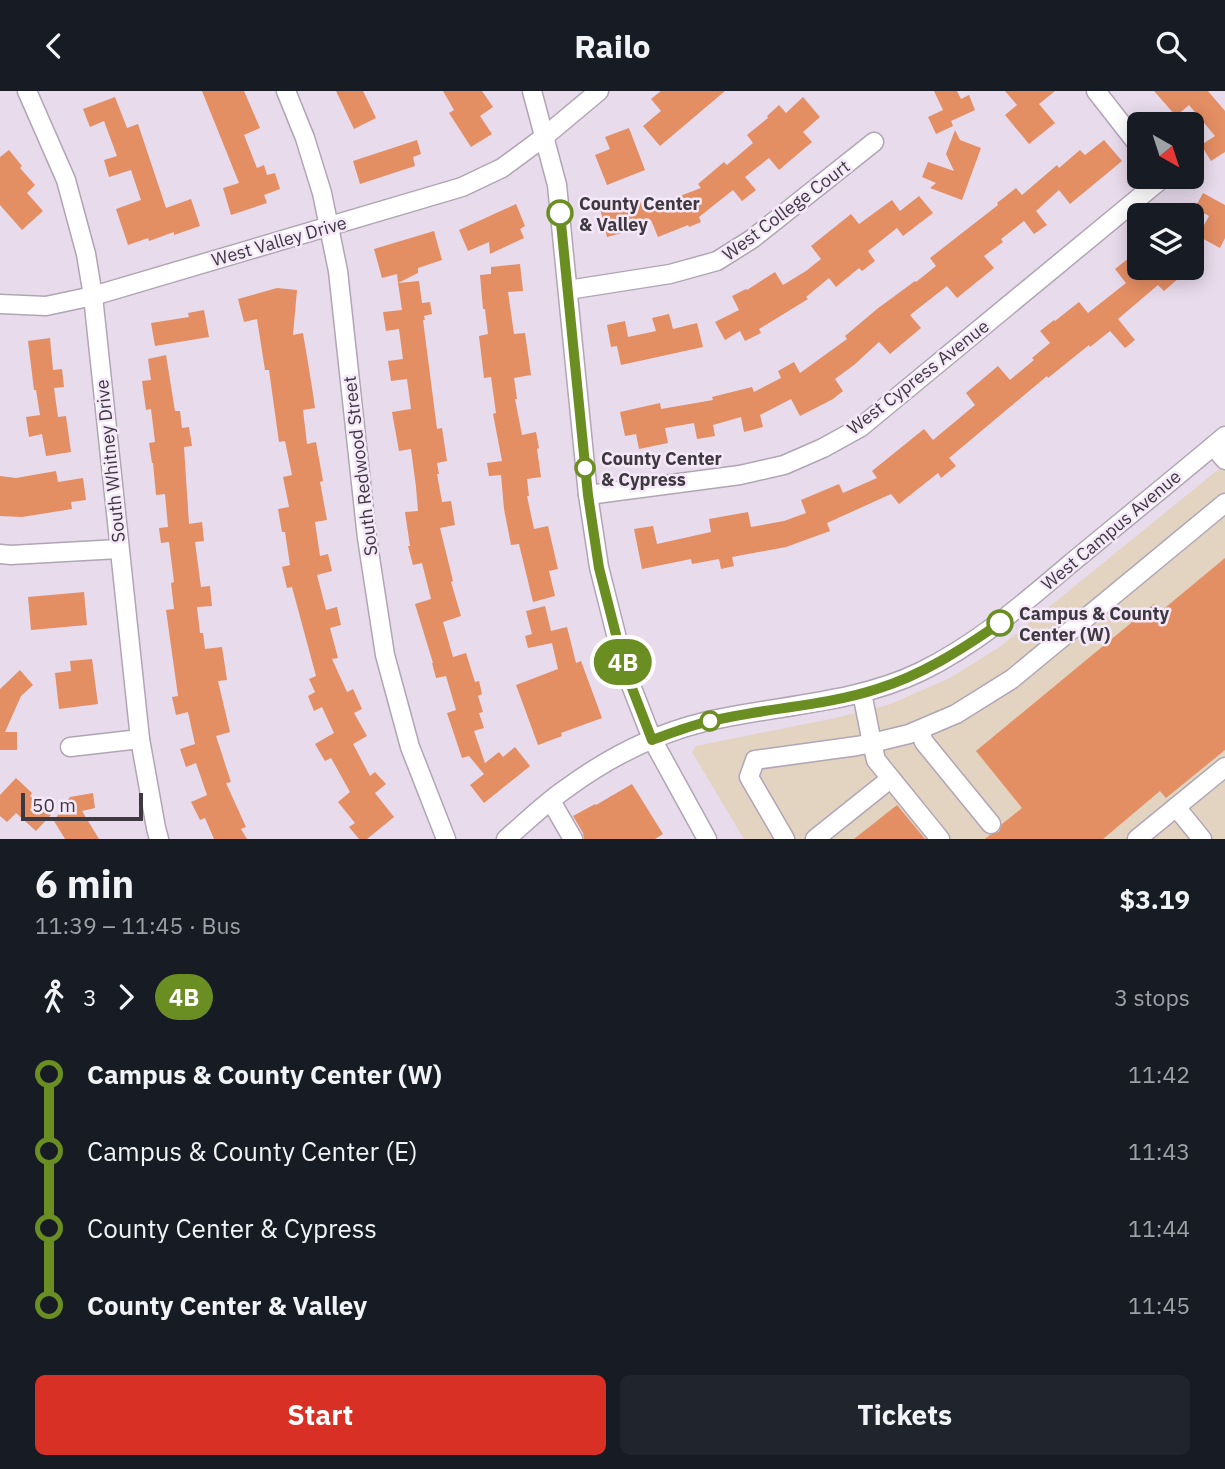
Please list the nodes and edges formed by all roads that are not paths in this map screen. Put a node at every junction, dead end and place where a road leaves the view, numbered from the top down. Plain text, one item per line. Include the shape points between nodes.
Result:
1 (27, 91) edge
2 (286, 91) edge
3 (532, 91) edge
4 (599, 91) edge
5 (1096, 91) edge
6 (1127, 131) edge
7 (544, 137) junction
8 (874, 142) dead end
9 (1149, 189) edge
10 (328, 226) junction
11 (568, 291) junction
12 (93, 296) junction
13 (0, 304) edge
14 (1219, 441) edge
15 (1225, 460) edge
16 (588, 495) junction
17 (1225, 503) edge
18 (118, 549) junction
19 (0, 554) edge
20 (862, 693) junction
21 (919, 730) junction
22 (140, 739) junction
23 (652, 740) junction
24 (872, 743) junction
25 (70, 747) dead end
26 (1225, 767) edge
27 (890, 779) junction
28 (551, 801) junction
29 (1176, 807) junction
30 (991, 824) dead end
31 (159, 839) edge
32 (446, 839) edge
33 (506, 839) edge
34 (573, 839) edge
35 (707, 839) edge
36 (785, 839) edge
37 (816, 839) edge
38 (940, 839) edge
39 (1137, 839) edge
40 (1202, 839) edge

1 - 12 street, South Whitney Drive via 66,180
2 - 10 street, South Redwood Street via 305,138
3 - 7 street
4 - 7 street, West Valley Drive
5 - 6 street
7 - 10 street, West Valley Drive via 502,168 463,187
7 - 11 street via 557,185
8 - 11 street, West College Court via 752,239 717,261
9 - 16 street, West Cypress Avenue via 861,427 823,448 785,465 740,475
10 - 12 street, West Valley Drive
10 - 32 street, South Redwood Street via 338,271 367,538 385,655 410,747
11 - 16 street
12 - 13 street, West Valley Drive via 46,306
12 - 18 street, South Whitney Drive
14 - 15 street
14 - 20 street, West Campus Avenue via 1000,623 919,673
16 - 23 street via 599,568 625,670
17 - 21 street via 1012,680
18 - 19 street
18 - 22 street, South Whitney Drive
20 - 23 street, West Campus Avenue via 704,723
20 - 24 street
21 - 24 street
21 - 30 street
22 - 25 street
22 - 31 street, South Whitney Drive
23 - 28 street, West Campus Avenue via 602,764
23 - 35 street
24 - 27 street via 876,760
24 - 36 street via 755,759 749,777
26 - 29 street
27 - 37 street
27 - 38 street
28 - 33 street, West Campus Avenue
28 - 34 street
29 - 39 street
29 - 40 street

